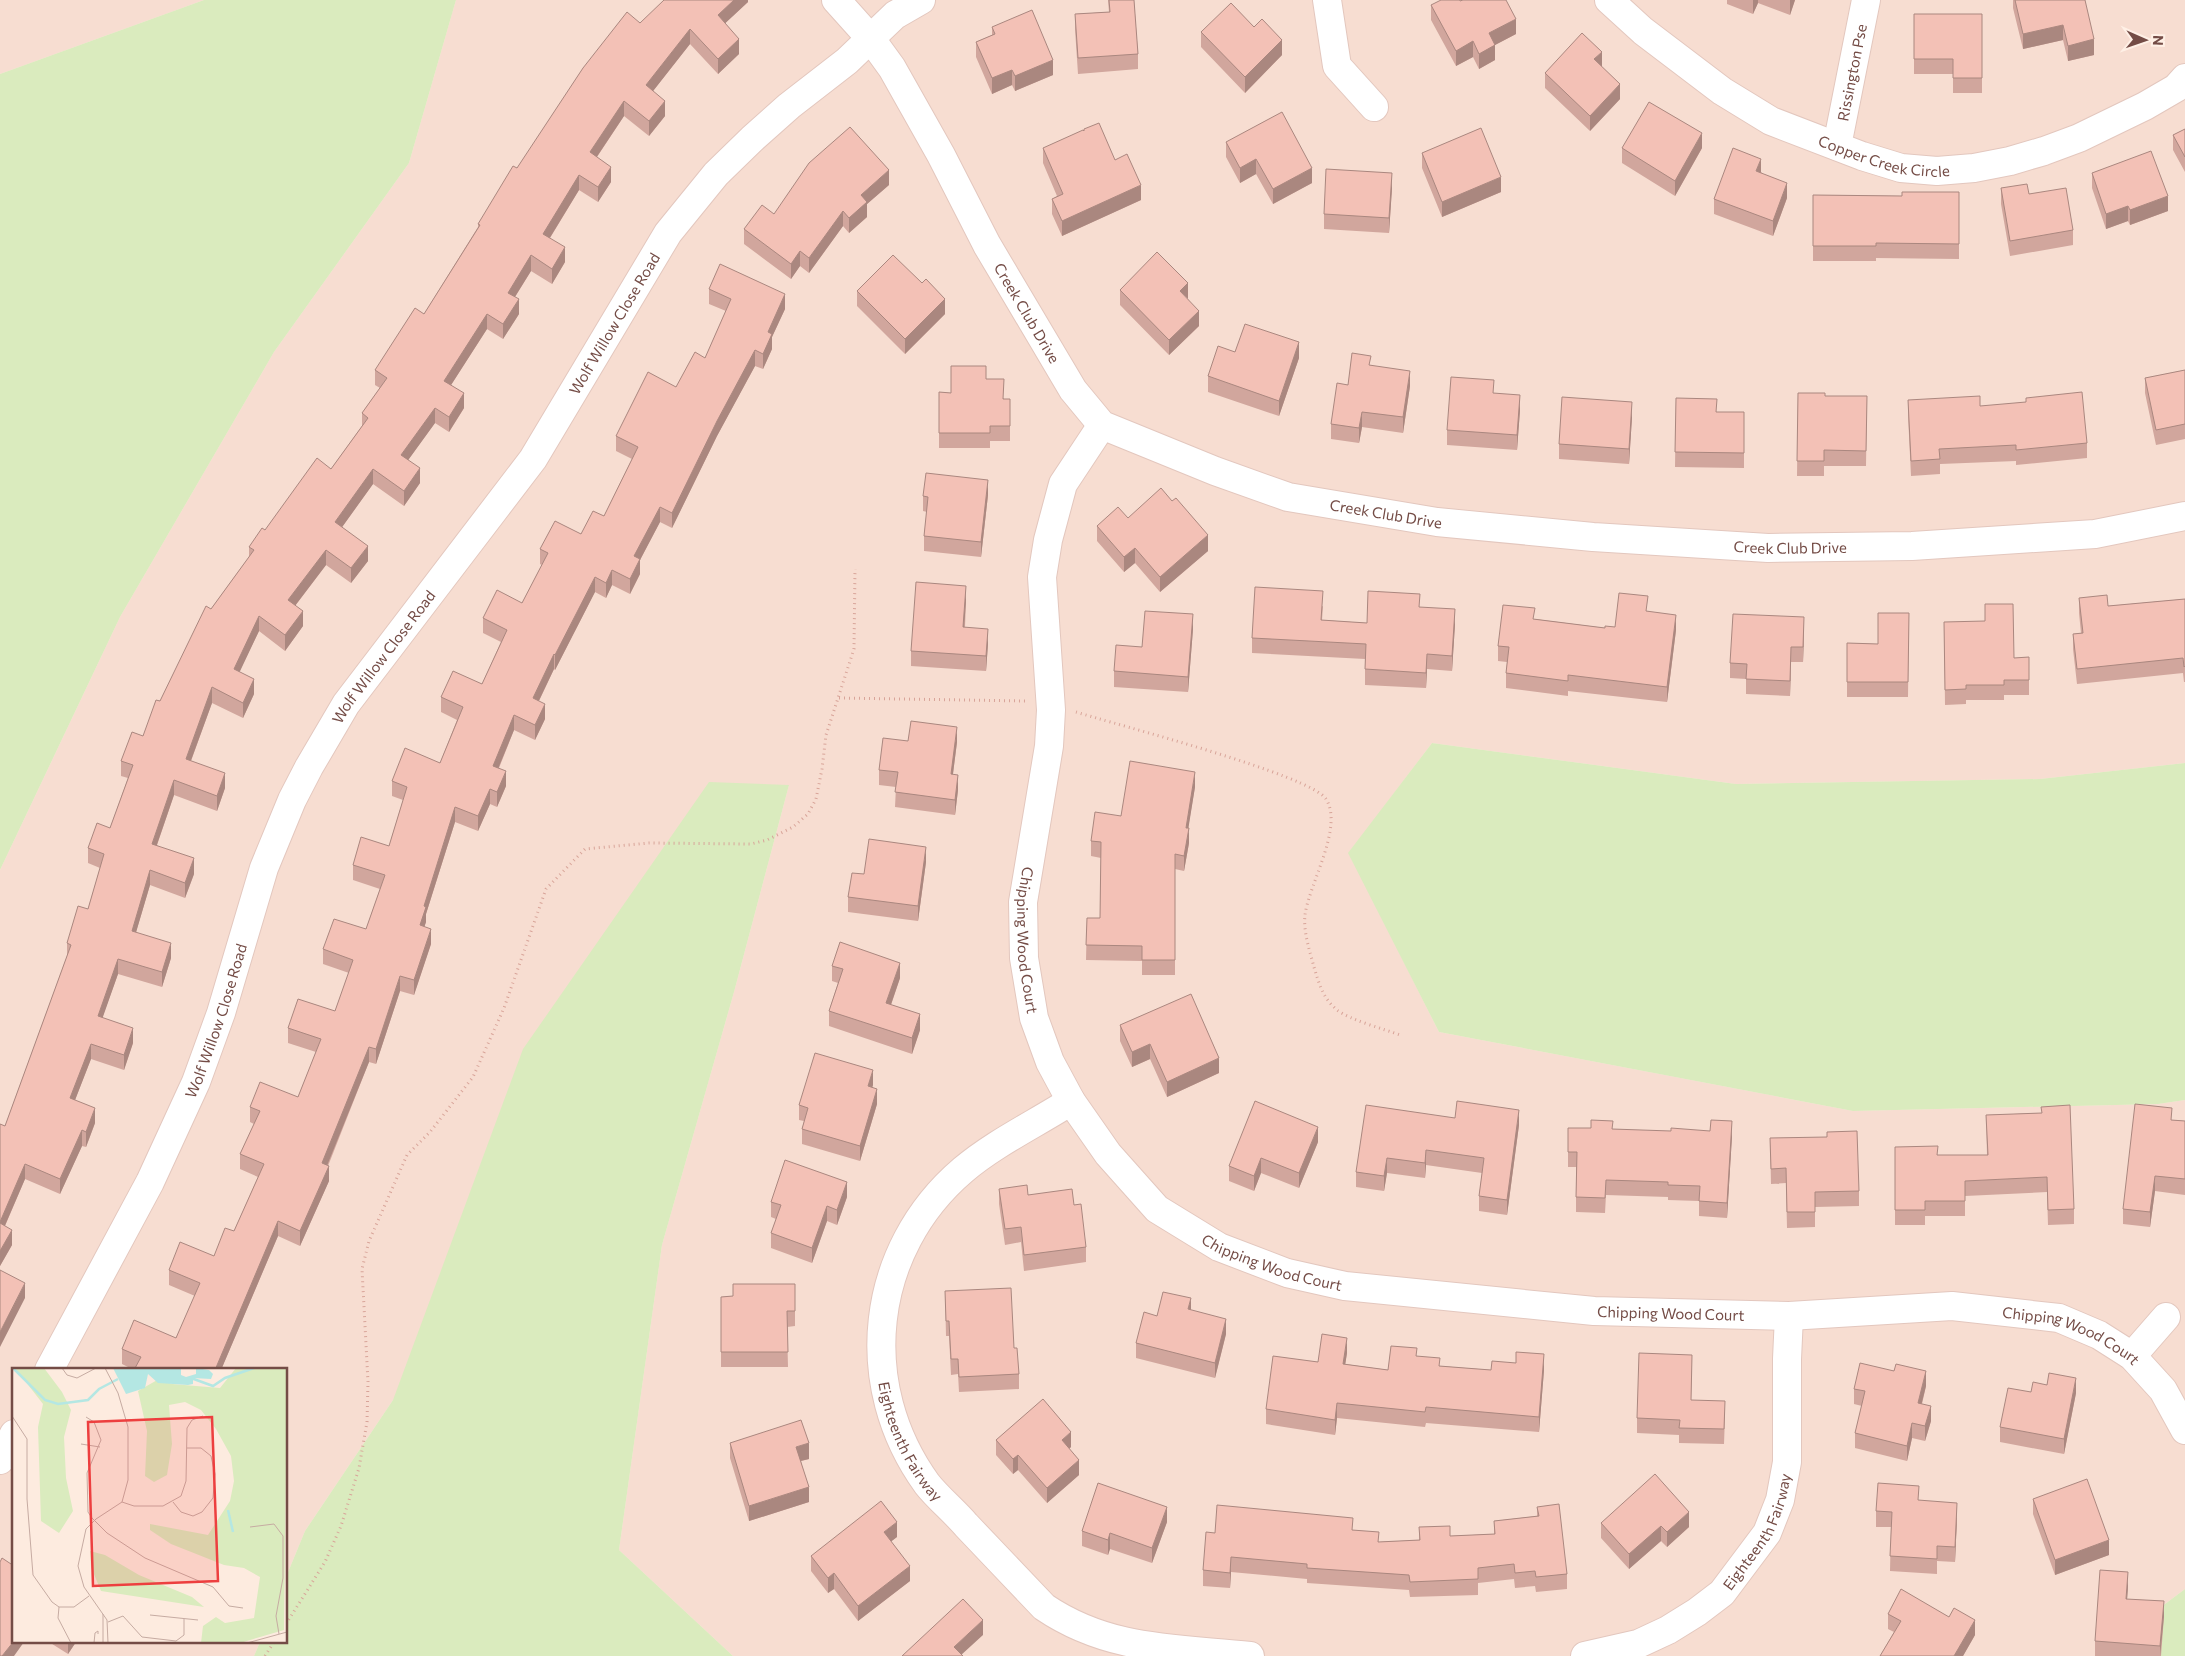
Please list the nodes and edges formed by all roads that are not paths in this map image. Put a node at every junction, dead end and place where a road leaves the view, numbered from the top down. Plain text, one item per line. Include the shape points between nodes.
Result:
1 (836, 0) edge
2 (921, 0) edge
3 (1327, 0) edge
4 (1609, 0) edge
5 (1866, 0) edge
6 (871, 39) junction
7 (2185, 78) edge
8 (1374, 107) dead end
9 (1837, 146) junction
10 (1102, 425) junction
11 (2185, 516) edge
12 (1071, 1101) junction
13 (1790, 1316) junction
14 (2166, 1317) dead end
15 (2132, 1356) junction
16 (50, 1368) edge
17 (2185, 1430) edge
18 (12, 1438) edge
19 (0, 1460) edge
20 (1250, 1656) edge
21 (1585, 1656) edge

1 - 6 street, Creek Club Drive
2 - 6 street via 895,15
3 - 8 street via 1336,66
4 - 9 street, Copper Creek Circle via 1643,31 1722,91 1771,121
5 - 9 street, Rissington Pse
6 - 10 street, Creek Club Drive via 892,68 987,245 1046,346 1073,390
6 - 16 street, Wolf Willow Close Road via 752,139 691,202 668,233 533,459 346,704 292,800 264,868 221,1013 196,1082 166,1149
7 - 9 street, Copper Creek Circle via 2176,88 2112,123 2010,161 1974,168 1901,168
10 - 11 street, Creek Club Drive via 1288,497 1437,522 1593,537 1768,548 1912,546 2094,534
10 - 12 street, Chipping Wood Court via 1063,484 1042,576 1049,746 1023,902 1024,958 1034,1018 1050,1062
12 - 13 street, Chipping Wood Court via 1108,1154 1157,1209 1219,1247 1287,1273 1345,1286 1594,1311
12 - 20 street, Eighteenth Fairway via 994,1147 962,1171 935,1198 911,1234 892,1274 882,1315 880,1352 884,1386 894,1423 928,1484 1044,1607 1063,1620 1108,1638 1144,1646
13 - 15 street, Chipping Wood Court via 1952,1306 2059,1318 2099,1335
13 - 21 street, Eighteenth Fairway via 1787,1462 1780,1500 1767,1533 1722,1593 1697,1612 1638,1644
14 - 15 street
15 - 17 street, Chipping Wood Court via 2163,1390
18 - 19 street

